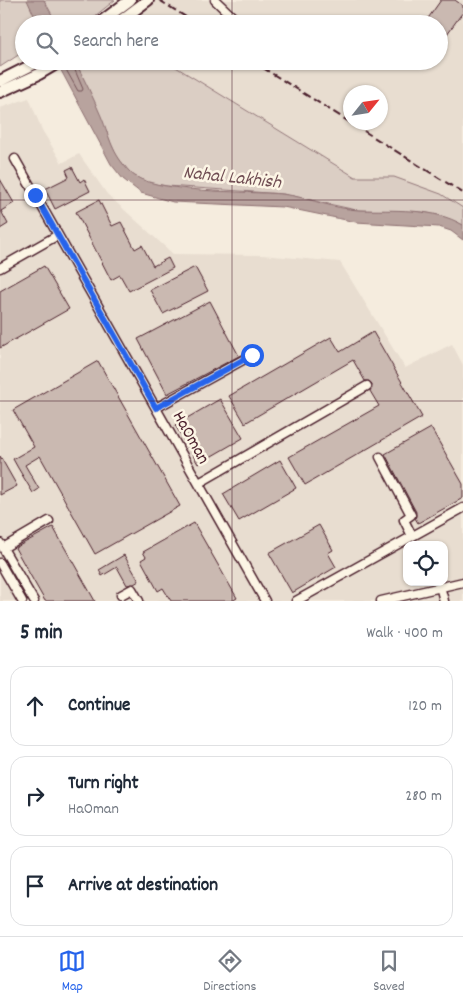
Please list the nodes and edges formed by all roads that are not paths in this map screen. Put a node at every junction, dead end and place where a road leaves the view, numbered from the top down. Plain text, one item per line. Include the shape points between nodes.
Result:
1 (130, 0) edge
2 (148, 0) edge
3 (215, 0) edge
4 (110, 15) edge
5 (128, 15) edge
6 (231, 15) edge
7 (22, 70) edge
8 (46, 70) edge
9 (0, 81) edge
10 (0, 92) edge
11 (15, 159) dead end
12 (58, 234) junction
13 (0, 268) edge
14 (252, 355) dead end
15 (367, 386) dead end
16 (156, 408) junction
17 (380, 456) dead end
18 (199, 483) junction
19 (463, 508) edge
20 (49, 521) dead end
21 (412, 536) junction
22 (1, 546) edge
23 (0, 563) edge
24 (15, 568) junction
25 (3, 573) edge
26 (463, 582) edge
27 (448, 585) edge
28 (440, 586) joint
29 (120, 595) dead end
30 (418, 597) edge
31 (22, 601) edge
32 (34, 601) edge
33 (139, 601) edge
34 (266, 601) edge
35 (296, 601) edge
36 (381, 601) edge
37 (444, 601) edge

1 - 4 main road
2 - 5 main road
3 - 6 street
7 - 9 main road
8 - 10 main road
11 - 12 street, HaOman
12 - 13 street
12 - 16 street, HaOman
14 - 16 street
15 - 18 street
16 - 18 street, HaOman
17 - 21 street via 411,515 404,520
18 - 34 street, HaOman
19 - 21 street
20 - 22 street
21 - 35 street
22 - 24 street
23 - 25 street
24 - 25 street
24 - 32 street
25 - 31 street
26 - 27 street
28 - 30 street
28 - 37 street
29 - 33 street via 132,589
30 - 36 street

